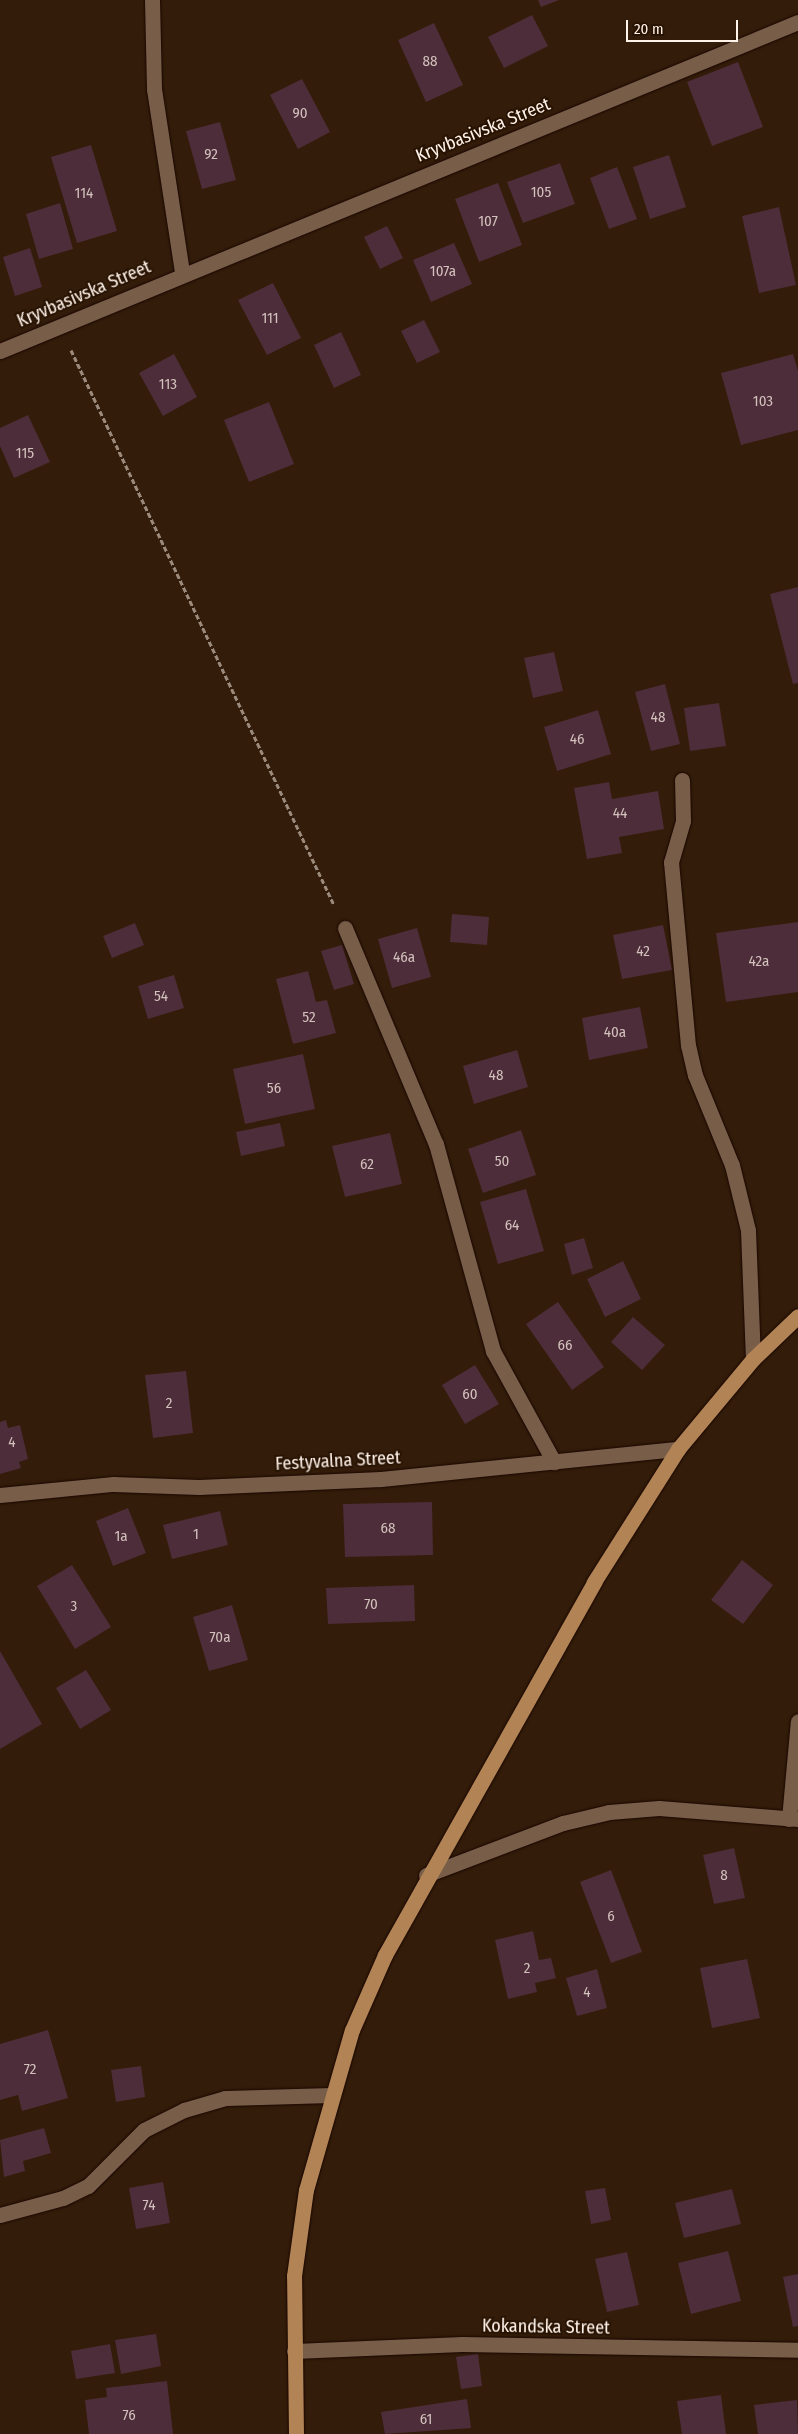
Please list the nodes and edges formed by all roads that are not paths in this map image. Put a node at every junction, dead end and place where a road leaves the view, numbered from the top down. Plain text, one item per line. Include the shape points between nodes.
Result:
1 (152, 0) edge
2 (798, 22) edge
3 (182, 272) junction
4 (0, 350) edge
5 (682, 780) dead end
6 (345, 928) road end
7 (798, 1316) edge
8 (753, 1359) junction
9 (678, 1449) junction
10 (554, 1462) junction
11 (0, 1495) edge
12 (798, 1721) edge
13 (794, 1819) edge
14 (426, 1875) junction
15 (332, 2095) junction
16 (0, 2215) edge
17 (798, 2350) edge
18 (294, 2351) junction
19 (296, 2434) edge

1 - 3 street via 154,89
2 - 3 street, Kryvbasivska Street
3 - 4 street, Kryvbasivska Street
5 - 8 street via 682,822 671,862 688,1045 695,1075 732,1166 748,1230
6 - 10 street via 436,1144 493,1352
7 - 8 main road
8 - 9 main road
9 - 10 street, Festyvalna Street
9 - 14 main road via 594,1582
10 - 11 street, Festyvalna Street via 381,1479 199,1487 113,1484
12 - 13 street
13 - 14 street via 660,1808 609,1812 563,1822
14 - 15 main road via 352,2030
15 - 16 street via 225,2098 184,2110 144,2130 88,2186 63,2198
15 - 18 main road via 306,2190 294,2276
17 - 18 street, Kokandska Street via 462,2344
18 - 19 main road

